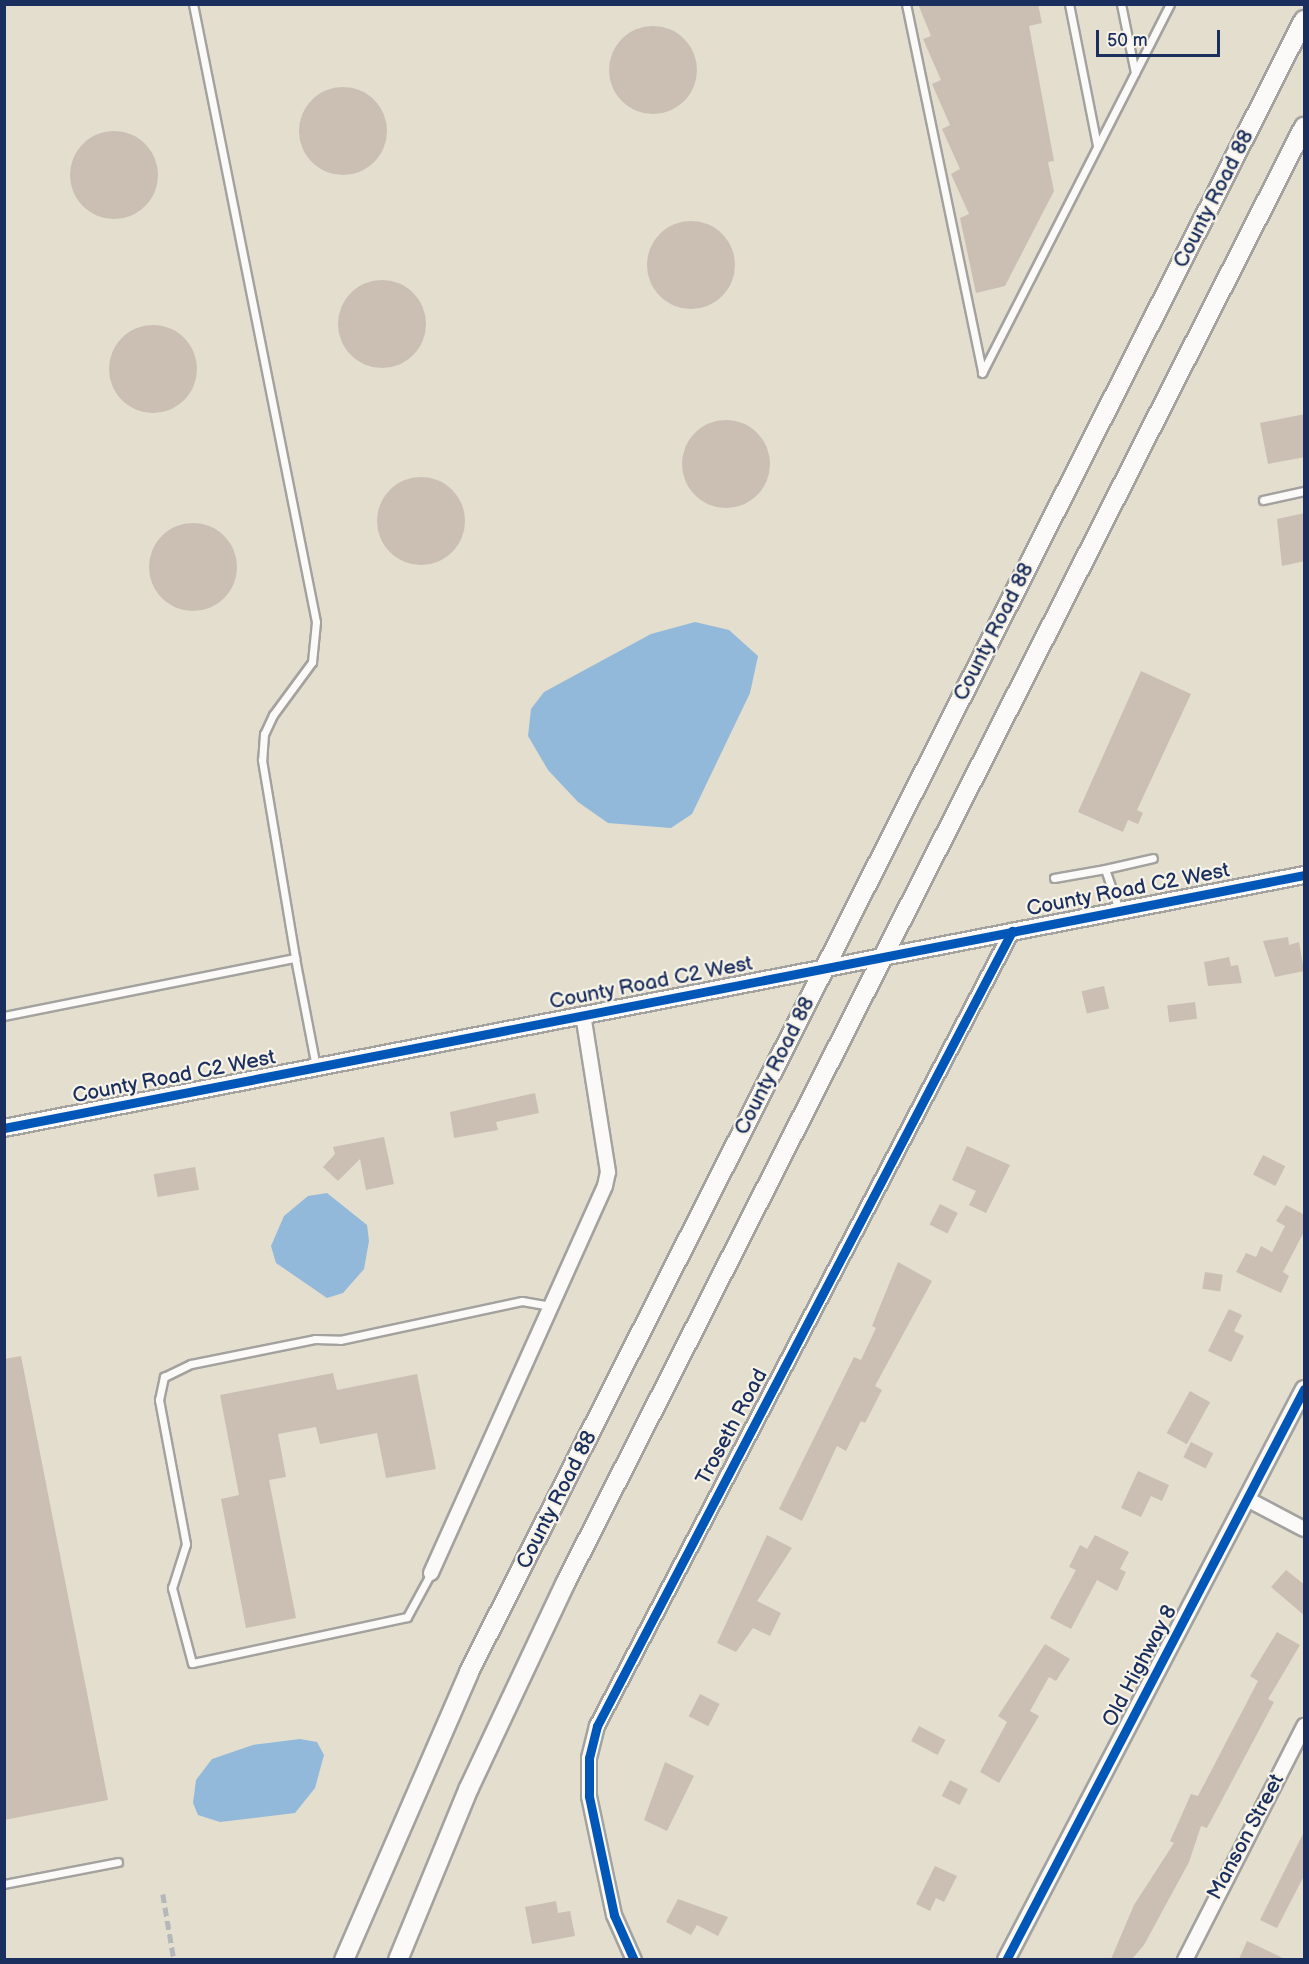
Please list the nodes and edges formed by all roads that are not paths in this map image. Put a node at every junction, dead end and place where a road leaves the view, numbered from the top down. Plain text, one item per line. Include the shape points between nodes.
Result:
1 (193, 4) edge
2 (906, 4) edge
3 (1069, 4) edge
4 (1121, 4) edge
5 (1170, 4) edge
6 (1305, 20) edge
7 (1135, 73) junction
8 (1305, 127) edge
9 (1098, 146) junction
10 (1305, 491) edge
11 (1263, 500) dead end
12 (1153, 858) dead end
13 (1105, 869) junction
14 (1305, 875) edge
15 (1054, 878) dead end
16 (1119, 910) junction
17 (1012, 931) junction
18 (884, 956) junction
19 (295, 957) junction
20 (824, 967) junction
21 (583, 1015) junction
22 (4, 1016) edge
23 (316, 1068) junction
24 (4, 1128) edge
25 (552, 1306) junction
26 (1305, 1389) edge
27 (1247, 1499) junction
28 (1305, 1529) edge
29 (431, 1573) joint
30 (1305, 1726) edge
31 (118, 1862) dead end
32 (4, 1884) edge
33 (1186, 1954) edge
34 (344, 1959) edge
35 (398, 1959) edge
36 (634, 1959) edge
37 (1006, 1959) edge

1 - 19 lane via 316,622 312,662 273,715 264,734 262,760
2 - 9 lane via 982,373
3 - 9 lane
4 - 7 lane
5 - 7 lane
6 - 20 main road, County Road 88
7 - 9 lane
8 - 18 main road
10 - 11 lane
12 - 13 lane
13 - 15 lane
13 - 16 lane
14 - 16 street, County Road C2 West
16 - 17 street, County Road C2 West
17 - 18 street, County Road C2 West
17 - 36 street, Troseth Road via 597,1726 589,1758 589,1796 614,1915
18 - 20 street, County Road C2 West
18 - 35 main road via 524,1666
19 - 22 lane
19 - 23 lane
20 - 21 street, County Road C2 West
20 - 34 main road, County Road 88 via 469,1672
21 - 23 street, County Road C2 West
21 - 25 street via 608,1172 598,1209
23 - 24 street, County Road C2 West
25 - 29 street
25 - 29 lane via 522,1301 340,1340 315,1339 191,1364 164,1377 159,1400 186,1544 172,1588 192,1663 406,1617
26 - 27 street, Old Highway 8
27 - 28 street
27 - 37 street, Old Highway 8
30 - 33 street, Manson Street
31 - 32 lane

